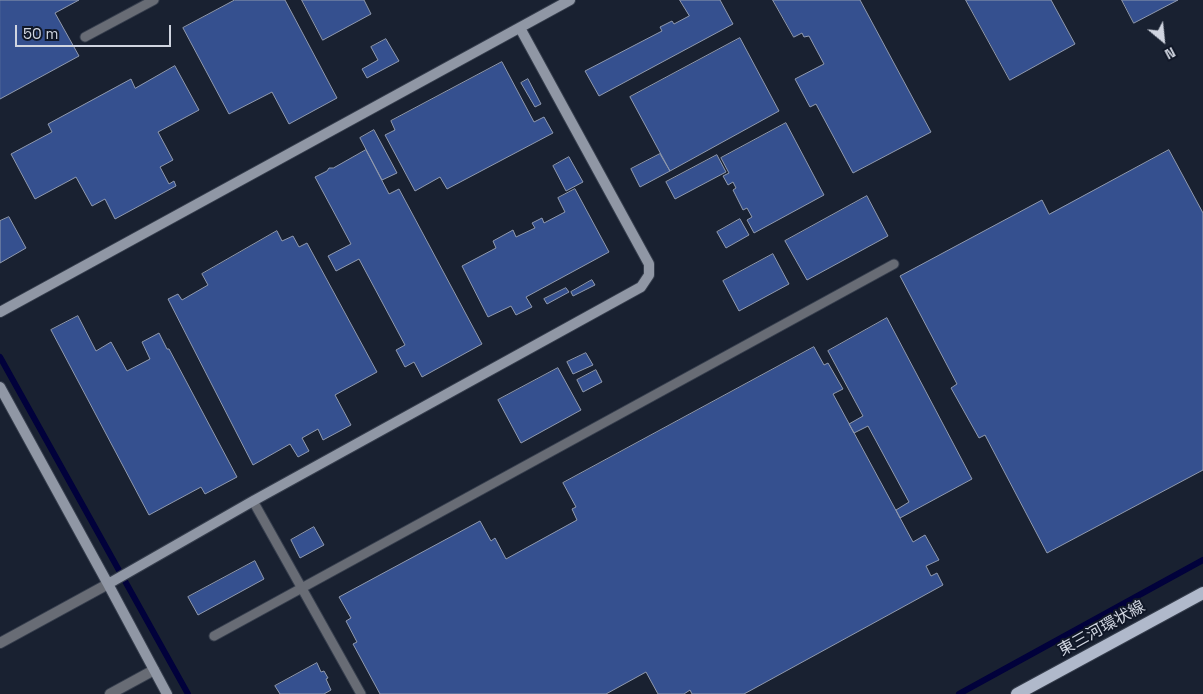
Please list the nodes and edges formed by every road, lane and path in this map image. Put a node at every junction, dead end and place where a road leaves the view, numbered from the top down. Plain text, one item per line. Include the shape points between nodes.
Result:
1 (154, 0) edge
2 (570, 0) edge
3 (520, 28) junction
4 (85, 37) dead end
5 (894, 264) dead end
6 (0, 312) edge
7 (0, 387) edge
8 (253, 501) junction
9 (108, 584) junction
10 (302, 589) junction
11 (1203, 593) edge
12 (214, 636) dead end
13 (0, 643) edge
14 (154, 670) junction
15 (110, 694) edge
16 (166, 694) edge
17 (361, 694) edge
18 (1017, 694) edge

1 - 4 lane
2 - 3 street
3 - 6 street
3 - 8 street via 649,264 650,275 641,287
5 - 10 lane
7 - 9 street
8 - 9 street
8 - 10 lane
9 - 13 street
9 - 14 street
10 - 12 lane
10 - 17 lane
11 - 18 main road, 東三河環状線
14 - 15 street
14 - 16 street

